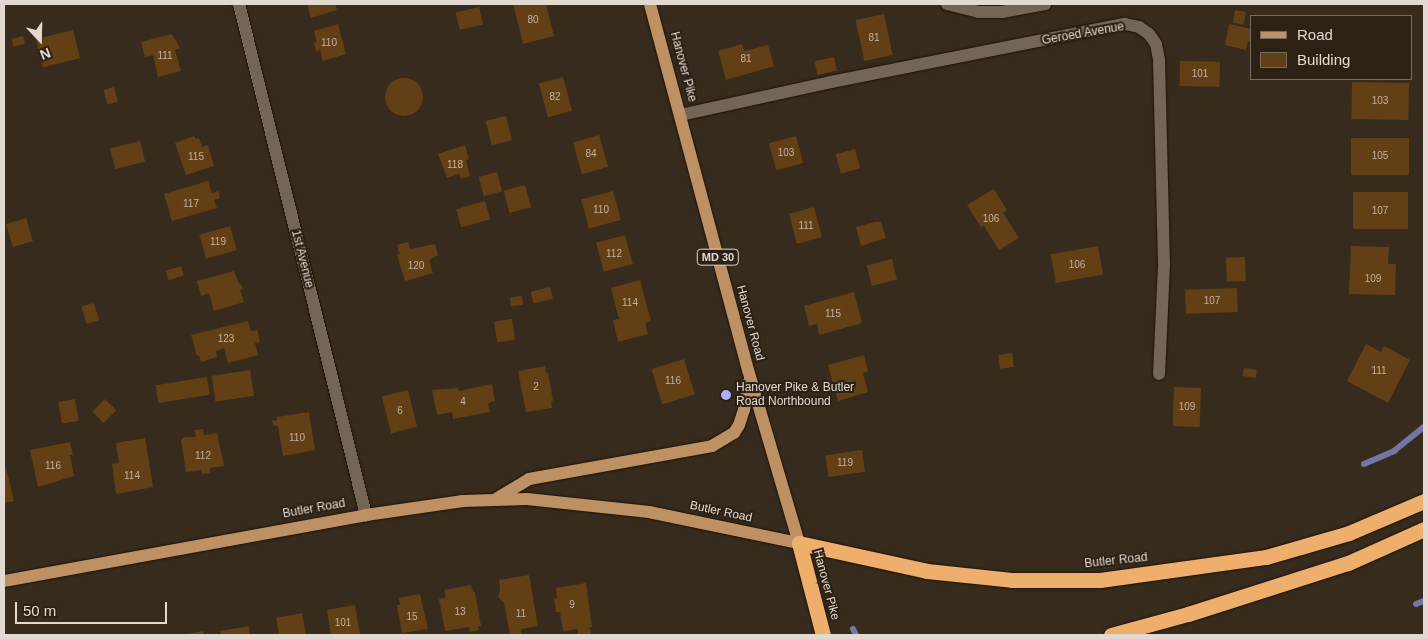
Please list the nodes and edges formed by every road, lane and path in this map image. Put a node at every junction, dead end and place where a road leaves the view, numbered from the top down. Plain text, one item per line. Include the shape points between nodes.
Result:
1 (238, 4) edge
2 (650, 4) edge
3 (947, 4) edge
4 (1045, 4) edge
5 (680, 116) junction
6 (686, 138) joint
7 (1159, 374) dead end
8 (749, 376) junction
9 (496, 499) junction
10 (1424, 501) edge
11 (366, 515) junction
12 (1424, 529) edge
13 (799, 543) junction
14 (4, 581) edge
15 (824, 635) edge
16 (1111, 635) edge

1 - 11 street, 1st Avenue
2 - 5 main road, Hanover Pike / MD 30
3 - 4 street via 978,12 1002,12
5 - 6 main road, Hanover Pike / MD 30
5 - 7 street, Geroed Avenue via 840,80 1125,24 1139,27 1150,34 1159,60 1164,265
6 - 8 main road, Hanover Road / MD 30
8 - 9 main road via 739,425 734,433 718,443 691,451 529,480
8 - 13 main road, Hanover Road / MD 30
9 - 11 main road, Butler Road
9 - 13 main road, Butler Road via 527,499 649,512
10 - 13 highway, Butler Road via 1349,532 1266,556 1100,580 1012,580 927,571
11 - 14 main road, Butler Road
12 - 16 highway via 1348,563
13 - 15 highway, Hanover Pike / MD 30

